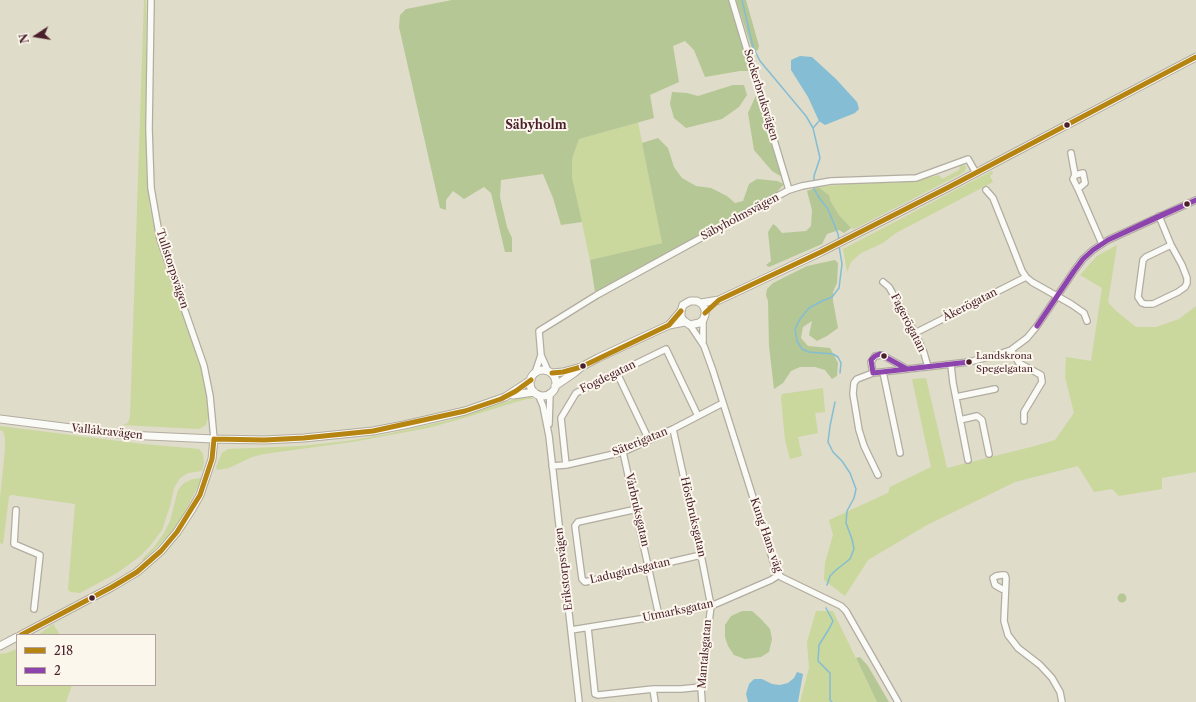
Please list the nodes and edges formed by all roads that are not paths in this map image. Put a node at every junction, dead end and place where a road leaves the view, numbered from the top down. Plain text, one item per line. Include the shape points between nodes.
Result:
1 (150, 0) edge
2 (732, 0) edge
3 (1196, 57) edge
4 (1071, 153) dead end
5 (976, 173) junction
6 (1075, 175) junction
7 (1078, 189) junction
8 (790, 190) junction
9 (986, 190) dead end
10 (1196, 200) edge
11 (1159, 216) junction
12 (1102, 244) junction
13 (1171, 245) junction
14 (1026, 277) junction
15 (883, 282) dead end
16 (1057, 296) junction
17 (719, 300) junction
18 (701, 303) junction
19 (681, 311) junction
20 (704, 317) junction
21 (1087, 321) dead end
22 (669, 324) junction
23 (688, 324) junction
24 (915, 333) junction
25 (704, 346) junction
26 (1011, 350) junction
27 (541, 355) junction
28 (951, 365) junction
29 (581, 367) junction
30 (928, 367) junction
31 (907, 369) junction
32 (550, 372) junction
33 (883, 372) junction
34 (535, 373) junction
35 (617, 373) junction
36 (873, 373) junction
37 (531, 380) junction
38 (555, 386) junction
39 (995, 389) dead end
40 (536, 393) junction
41 (550, 394) junction
42 (505, 397) junction
43 (956, 397) junction
44 (723, 403) junction
45 (698, 416) junction
46 (0, 419) edge
47 (960, 420) junction
48 (1024, 421) dead end
49 (673, 429) junction
50 (549, 436) junction
51 (214, 439) junction
52 (649, 440) junction
53 (623, 452) junction
54 (900, 452) dead end
55 (989, 454) dead end
56 (968, 460) dead end
57 (566, 465) junction
58 (552, 466) junction
59 (878, 475) dead end
60 (636, 509) junction
61 (16, 510) dead end
62 (701, 555) junction
63 (649, 566) junction
64 (779, 575) junction
65 (1005, 589) dead end
66 (711, 606) junction
67 (34, 609) dead end
68 (659, 616) junction
69 (588, 628) junction
70 (571, 630) junction
71 (23, 634) edge
72 (16, 638) edge
73 (0, 646) edge
74 (701, 687) junction
75 (653, 689) junction
76 (579, 702) edge
77 (655, 702) edge
78 (702, 702) edge
79 (898, 702) edge
80 (1062, 702) edge

1 - 51 street, Tullstorpsvägen via 151,188 160,239 204,366
2 - 8 street, Sockerbruksvägen
3 - 5 main road
4 - 6 street
5 - 8 street, Säbyholmsvägen via 968,159 916,178 831,181
5 - 17 main road via 821,252
6 - 7 street via 1073,179
6 - 7 street via 1083,173 1085,183
7 - 12 street
8 - 27 street, Säbyholmsvägen via 617,284 544,327 539,331
9 - 14 street via 993,198
10 - 11 street
11 - 12 street
11 - 13 street
12 - 16 street via 1083,259
13 - 13 street via 1187,278 1185,287 1153,304 1142,303 1138,297 1143,260
14 - 16 street
14 - 24 street, Åkerögatan
15 - 24 street, Fagerögatan via 889,287
16 - 21 street via 1084,313
16 - 26 street via 1027,338
17 - 18 main road
17 - 20 main road
18 - 19 main road via 695,300 688,301
18 - 20 main road
19 - 22 main road
19 - 23 main road via 681,317
20 - 23 main road via 697,324
20 - 25 street, Kung Hans väg
22 - 23 main road
22 - 29 main road
23 - 25 street, Kung Hans väg
24 - 30 street, Fagerögatan
25 - 44 street, Kung Hans väg
26 - 28 street via 980,360
26 - 48 street via 1019,363 1041,375 1042,382 1024,412
27 - 32 street, Säbyholmsvägen
27 - 34 street, Säbyholmsvägen
28 - 30 street
28 - 43 street
29 - 32 main road via 563,372
29 - 38 main road
30 - 31 street
31 - 33 street
31 - 36 street via 880,354 871,360
32 - 34 main road via 540,370
32 - 38 main road via 555,379
33 - 36 street
33 - 54 street
34 - 37 main road
35 - 45 street, Fogdegatan via 666,349
35 - 52 street
35 - 57 street, Fogdegatan via 576,393 563,413 561,418
36 - 59 street via 857,379 853,394 859,430
37 - 40 main road via 531,386
37 - 42 main road
38 - 41 main road
39 - 43 street
40 - 41 main road
40 - 42 main road
40 - 50 street, Erikstorpsvägen
41 - 50 street, Erikstorpsvägen
42 - 51 main road, Vallåkravägen via 465,411 373,431 304,438
43 - 47 street
44 - 45 street, Säterigatan
44 - 64 street, Kung Hans väg
45 - 49 street, Säterigatan
46 - 51 main road, Vallåkravägen via 127,435
47 - 55 street via 977,416 982,420
47 - 56 street
49 - 52 street, Säterigatan
49 - 62 street, Höstbruksgatan
50 - 58 street, Erikstorpsvägen
51 - 71 main road via 212,459 200,495 177,532 161,551 137,572
52 - 53 street, Säterigatan
53 - 57 street, Säterigatan
53 - 60 street, Vårbruksgatan
57 - 58 street, Säterigatan
58 - 70 street, Erikstorpsvägen
60 - 63 street, Vårbruksgatan
60 - 63 street, Ladugårdsgatan via 578,522 575,526 582,580 586,582
61 - 67 street via 14,544 40,554
62 - 63 street, Ladugårdsgatan
62 - 66 street, Höstbruksgatan
63 - 68 street, Vårbruksgatan
64 - 66 street, Utmarksgatan
64 - 79 street, Kung Hans väg via 841,606 846,611
65 - 80 street via 1004,621 1008,635 1018,648 1052,678
66 - 68 street, Utmarksgatan via 700,606
66 - 74 street, Mantalsgatan
68 - 69 street, Utmarksgatan
69 - 70 street, Utmarksgatan
69 - 75 street via 595,694
70 - 76 street, Erikstorpsvägen
72 - 73 main road
74 - 75 street
74 - 78 street, Mantalsgatan
75 - 77 street

